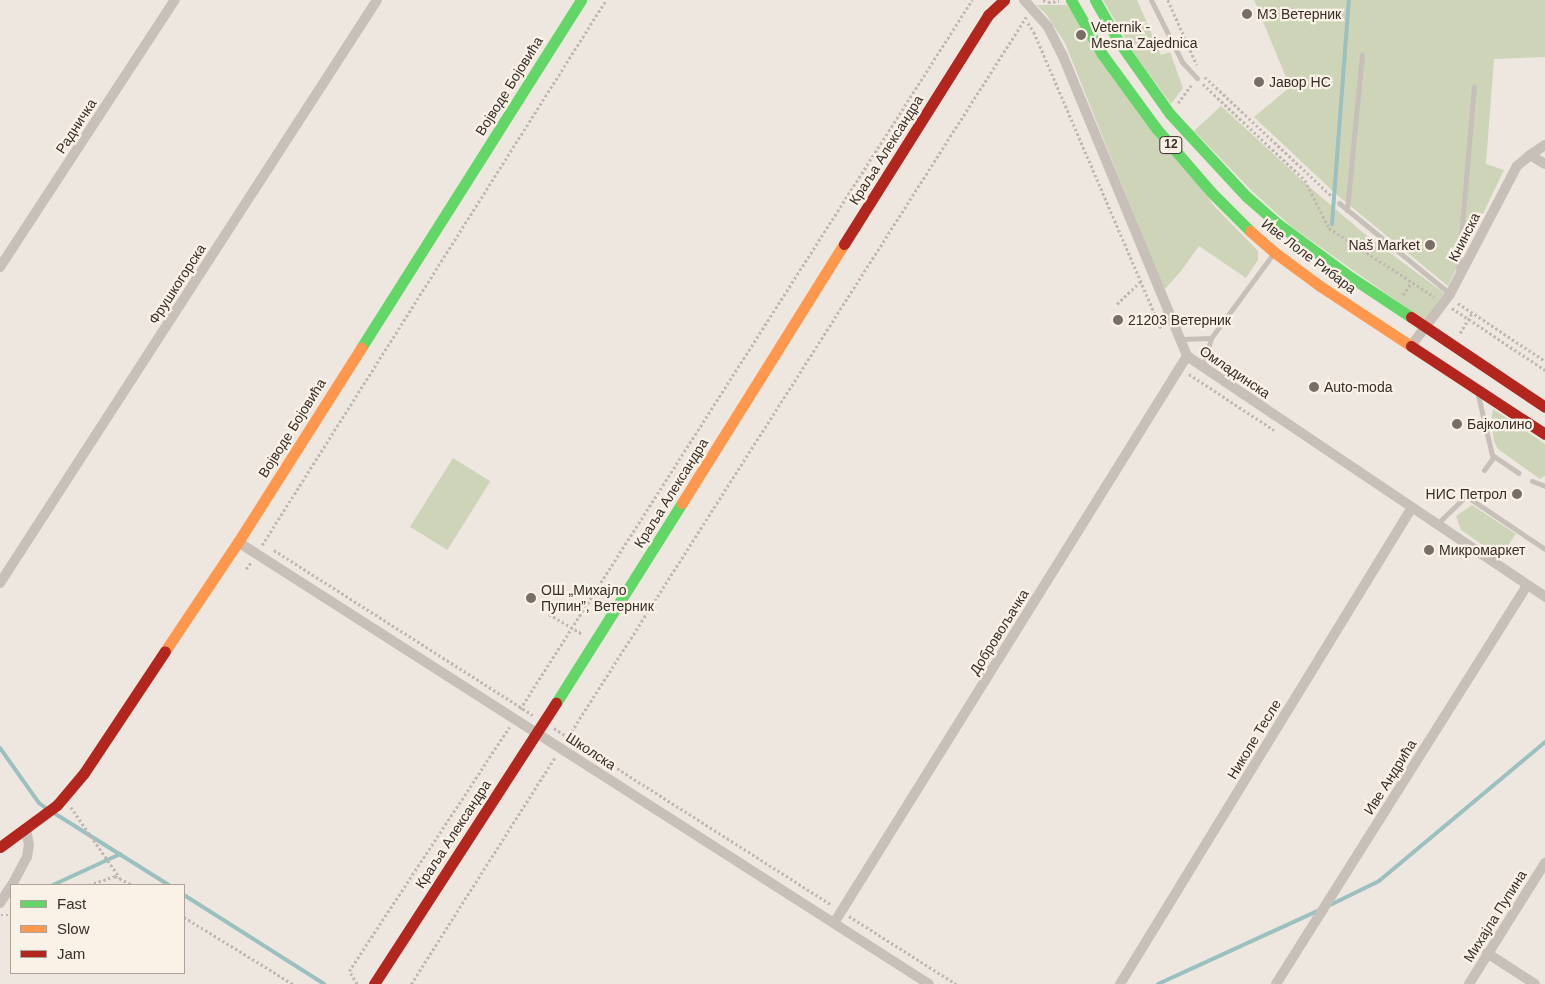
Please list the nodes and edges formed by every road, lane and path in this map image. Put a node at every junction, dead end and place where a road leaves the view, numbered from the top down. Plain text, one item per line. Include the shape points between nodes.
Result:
1 (176, 0) edge
2 (377, 0) edge
3 (582, 0) edge
4 (606, 0) edge
5 (972, 0) edge
6 (991, 0) edge
7 (1004, 0) edge
8 (1024, 0) edge
9 (1043, 0) edge
10 (1061, 0) edge
11 (1071, 0) edge
12 (1095, 0) edge
13 (1151, 0) edge
14 (1168, 0) edge
15 (1031, 8) junction
16 (988, 15) junction
17 (1025, 19) junction
18 (1362, 55) dead end
19 (1196, 78) joint
20 (1474, 87) dead end
21 (1170, 114) junction
22 (1545, 145) edge
23 (1530, 155) junction
24 (1545, 164) edge
25 (1330, 194) dead end
26 (1339, 203) dead end
27 (1347, 210) junction
28 (1274, 252) junction
29 (0, 267) edge
30 (1457, 280) junction
31 (1140, 282) junction
32 (1450, 294) junction
33 (1117, 304) dead end
34 (1426, 328) junction
35 (1164, 334) dead end
36 (1210, 338) junction
37 (1181, 339) junction
38 (1411, 346) junction
39 (1187, 356) junction
40 (1545, 361) edge
41 (1203, 366) junction
42 (1180, 368) junction
43 (1476, 389) junction
44 (1545, 407) edge
45 (1277, 432) dead end
46 (1545, 434) edge
47 (1494, 456) junction
48 (1484, 470) dead end
49 (1519, 472) dead end
50 (1532, 481) dead end
51 (1545, 486) edge
52 (1411, 508) junction
53 (1436, 525) junction
54 (238, 542) junction
55 (272, 548) dead end
56 (1545, 549) edge
57 (256, 554) junction
58 (246, 570) dead end
59 (0, 583) edge
60 (1527, 585) junction
61 (1545, 597) edge
62 (549, 614) dead end
63 (572, 628) junction
64 (594, 642) junction
65 (522, 708) junction
66 (515, 718) junction
67 (544, 722) junction
68 (537, 732) junction
69 (568, 736) junction
70 (561, 747) junction
71 (61, 802) junction
72 (26, 830) junction
73 (0, 848) edge
74 (1545, 862) edge
75 (120, 878) junction
76 (13, 884) edge
77 (92, 884) edge
78 (131, 884) edge
79 (10, 888) edge
80 (0, 903) edge
81 (841, 911) junction
82 (185, 918) edge
83 (834, 923) junction
84 (1487, 953) junction
85 (292, 984) edge
86 (357, 984) edge
87 (374, 984) edge
88 (411, 984) edge
89 (929, 984) edge
90 (956, 984) edge
91 (1120, 984) edge
92 (1276, 984) edge
93 (1469, 984) edge
94 (1535, 984) edge

1 - 29 street, Радничка
2 - 59 street, Фрушкогорска
3 - 54 street, Војводе Бојовића
4 - 57 path
5 - 63 path
6 - 16 street
7 - 16 street, Краља Александра
8 - 15 street, Омладинска
9 - 10 path
11 - 28 street, Иве Лоле Рибара / 12 via 1102,54 1156,128 1212,192
12 - 21 street, Иве Лоле Рибара / 12 via 1118,42
13 - 19 lane via 1178,56
14 - 25 path via 1201,73
15 - 17 path
15 - 37 street, Омладинска via 1048,27 1062,54
16 - 64 street, Краља Александра
17 - 31 path via 1034,32
17 - 69 path
18 - 27 lane
19 - 21 path
20 - 30 lane
21 - 34 street, Иве Лоле Рибара / 12 via 1227,178 1278,224
22 - 23 street, Книнска
23 - 24 street
23 - 30 street, Книнска via 1508,179
26 - 27 lane
27 - 32 lane
28 - 36 lane
28 - 38 street, Иве Лоле Рибара / 12
30 - 32 street, Книнска
31 - 33 path
31 - 35 path
32 - 34 street, Книнска
32 - 40 path via 1461,306
34 - 38 street, Книнска
34 - 44 street, Иве Лоле Рибара / 12
36 - 37 lane
36 - 41 lane
37 - 39 street, Омладинска
38 - 43 street, Иве Лоле Рибара / 12
39 - 41 street, Омладинска
39 - 42 street, Добровољачка
41 - 52 street, Омладинска
42 - 45 path
42 - 81 street, Добровољачка
43 - 46 street, Иве Лоле Рибара / 12
43 - 47 lane
47 - 48 lane
47 - 49 lane
50 - 51 lane
52 - 53 street, Омладинска
52 - 91 street, Николе Тесле
53 - 56 lane via 1467,495
53 - 60 street, Омладинска
54 - 57 street, Школска
54 - 71 street, Војводе Бојовића via 84,773
55 - 65 path
57 - 58 path
57 - 66 street, Школска
60 - 61 street, Омладинска
60 - 92 street, Иве Андрића
62 - 63 path
63 - 64 path
63 - 65 path
64 - 67 street, Краља Александра
65 - 66 path
65 - 67 path
66 - 68 street, Школска
66 - 86 path via 349,971
67 - 68 street, Краља Александра
67 - 69 path
68 - 70 street, Школска
68 - 87 street, Краља Александра
69 - 70 path
69 - 81 path
70 - 83 street, Школска
70 - 88 path
71 - 72 street, Војводе Бојовића
71 - 75 path via 85,828
72 - 73 street, Војводе Бојовића
72 - 76 street via 27,857
74 - 84 street, Михајла Пупина
75 - 77 path via 109,877
75 - 78 path
79 - 80 street
81 - 83 street, Добровољачка
81 - 90 path
82 - 85 path
83 - 89 street, Школска
84 - 93 street, Михајла Пупина
84 - 94 street

